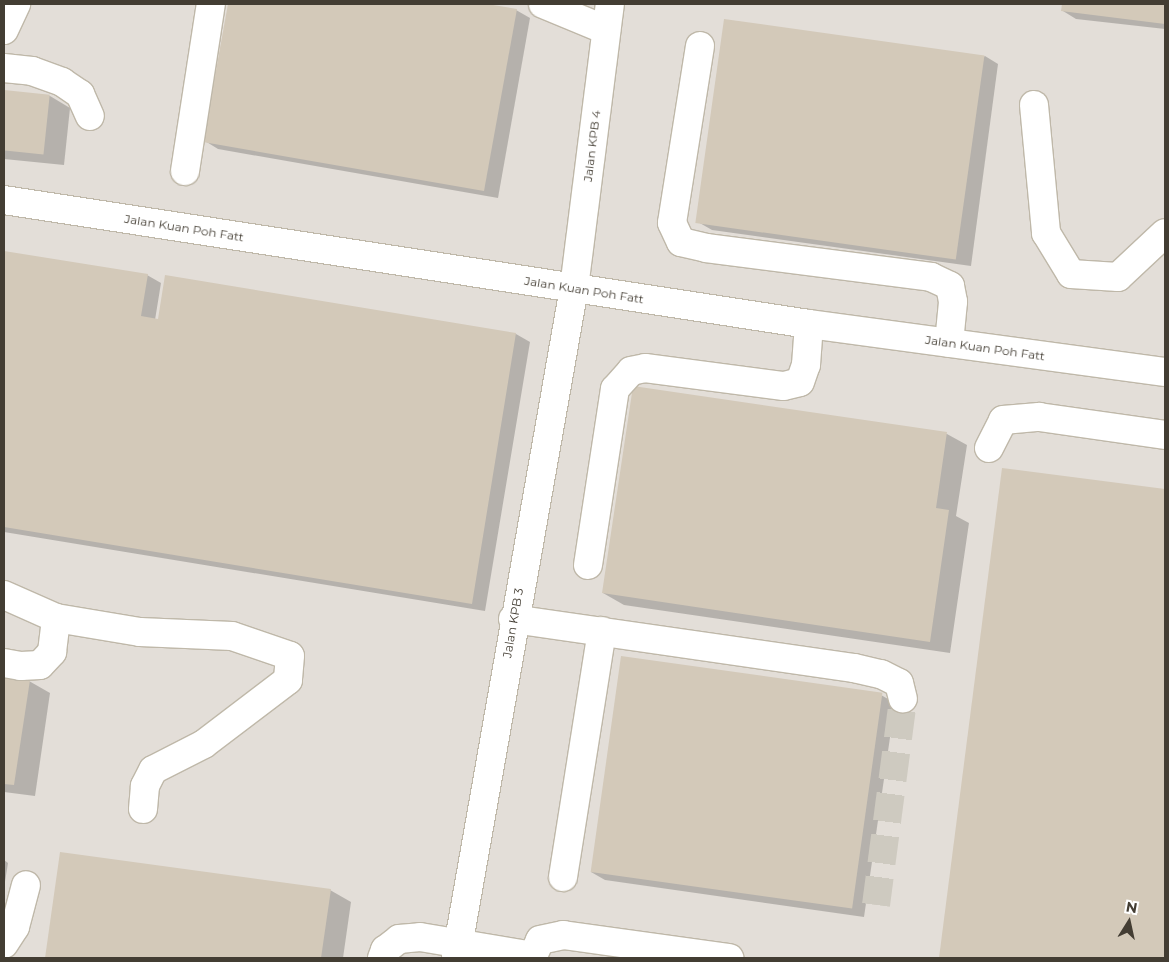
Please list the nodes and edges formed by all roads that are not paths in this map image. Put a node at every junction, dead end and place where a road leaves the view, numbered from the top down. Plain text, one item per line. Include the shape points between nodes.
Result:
1 (16, 4) edge
2 (211, 4) edge
3 (543, 4) edge
4 (610, 4) edge
5 (4, 30) edge
6 (606, 30) junction
7 (700, 46) dead end
8 (4, 68) edge
9 (1034, 105) dead end
10 (90, 116) dead end
11 (186, 171) dead end
12 (4, 200) edge
13 (1165, 233) edge
14 (574, 288) junction
15 (808, 324) junction
16 (949, 343) junction
17 (1165, 372) edge
18 (1165, 435) edge
19 (989, 448) dead end
20 (588, 565) dead end
21 (4, 595) edge
22 (56, 618) junction
23 (513, 619) junction
24 (602, 632) junction
25 (4, 663) edge
26 (903, 700) tunnel mouth
27 (143, 809) dead end
28 (563, 877) dead end
29 (26, 885) dead end
30 (4, 944) edge
31 (456, 951) edge
32 (533, 957) edge
33 (382, 958) edge
34 (729, 958) edge

1 - 5 street
2 - 11 street
3 - 6 street
4 - 6 street, Jalan KPB 4
6 - 14 street, Jalan KPB 4
7 - 16 street via 672,222 681,242 930,277 950,286
8 - 10 street via 32,71 62,82 80,94
9 - 13 street via 1046,233 1071,274 1118,277
12 - 14 street, Jalan Kuan Poh Fatt
14 - 15 street, Jalan Kuan Poh Fatt
14 - 23 street, Jalan KPB 3
15 - 16 street, Jalan Kuan Poh Fatt
15 - 20 street via 806,365 800,382 784,386 645,368 630,371 615,389
16 - 17 street, Jalan Kuan Poh Fatt
18 - 19 street via 1039,417 1003,420
21 - 22 street
22 - 25 street via 52,652 40,665
22 - 27 street via 140,632 232,636 290,656 288,680 204,744 153,770 145,786
23 - 24 street
23 - 31 street, Jalan KPB 3
24 - 26 street via 881,674 898,683
24 - 28 street
29 - 30 street via 15,927
31 - 32 street
31 - 33 street via 420,937 399,939 385,950
32 - 34 street via 540,940 563,935

